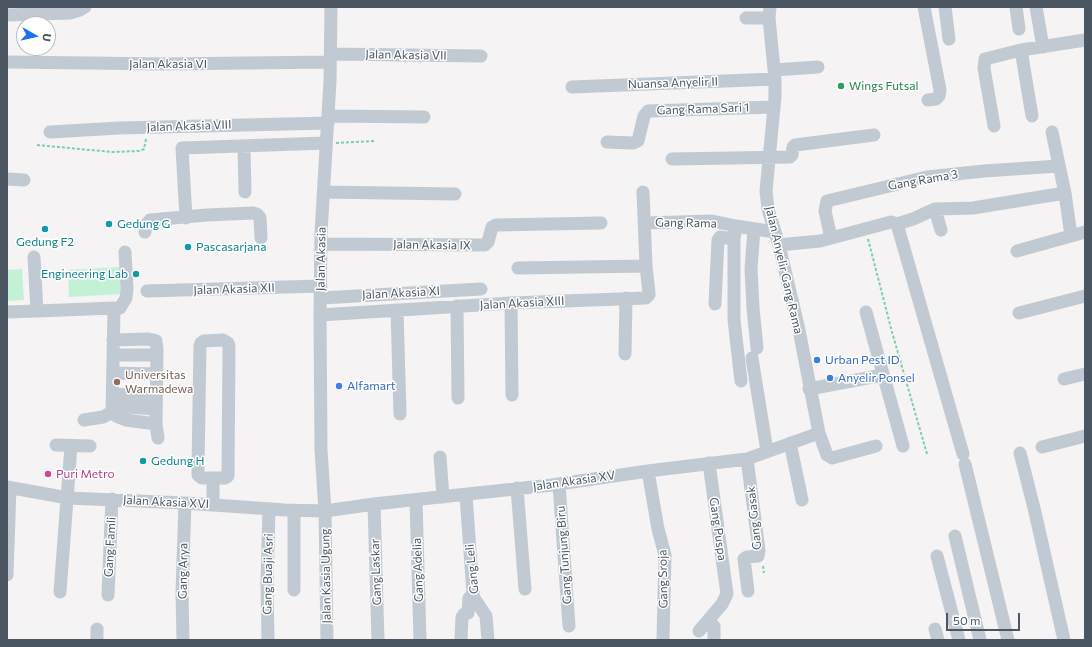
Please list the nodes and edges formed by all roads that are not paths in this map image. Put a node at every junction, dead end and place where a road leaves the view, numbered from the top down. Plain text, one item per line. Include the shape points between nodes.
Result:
1 (85, 7) edge
2 (331, 7) edge
3 (924, 7) edge
4 (945, 7) edge
5 (1016, 7) edge
6 (1036, 7) edge
7 (769, 13) edge
8 (7, 15) edge
9 (746, 18) dead end
10 (1019, 29) dead end
11 (949, 39) dead end
12 (1085, 40) edge
13 (1043, 47) junction
14 (1021, 50) junction
15 (481, 56) dead end
16 (330, 58) junction
17 (7, 62) edge
18 (818, 67) dead end
19 (774, 74) junction
20 (572, 87) dead end
21 (928, 100) dead end
22 (774, 106) junction
23 (1032, 116) dead end
24 (424, 117) dead end
25 (328, 119) junction
26 (994, 126) dead end
27 (50, 132) dead end
28 (1052, 132) dead end
29 (874, 136) dead end
30 (607, 142) dead end
31 (326, 143) junction
32 (244, 147) junction
33 (770, 156) junction
34 (672, 159) dead end
35 (1059, 166) junction
36 (7, 179) edge
37 (24, 180) dead end
38 (245, 192) dead end
39 (324, 192) junction
40 (643, 192) dead end
41 (1065, 193) junction
42 (455, 194) dead end
43 (935, 209) junction
44 (186, 218) junction
45 (601, 222) dead end
46 (645, 223) junction
47 (897, 224) junction
48 (754, 229) junction
49 (941, 230) dead end
50 (145, 232) dead end
51 (775, 232) junction
52 (1085, 232) edge
53 (735, 233) junction
54 (1071, 236) junction
55 (261, 238) dead end
56 (831, 238) junction
57 (321, 244) junction
58 (779, 245) junction
59 (1018, 251) dead end
60 (125, 252) dead end
61 (34, 257) dead end
62 (646, 266) junction
63 (518, 268) dead end
64 (481, 289) dead end
65 (147, 291) dead end
66 (321, 292) junction
67 (1085, 296) edge
68 (626, 298) junction
69 (511, 303) junction
70 (715, 304) dead end
71 (457, 306) junction
72 (114, 308) junction
73 (397, 310) junction
74 (38, 311) junction
75 (7, 312) edge
76 (866, 312) dead end
77 (1019, 313) dead end
78 (320, 315) junction
79 (113, 340) junction
80 (113, 354) junction
81 (625, 354) dead end
82 (157, 356) junction
83 (113, 373) junction
84 (157, 374) junction
85 (1085, 374) edge
86 (883, 375) junction
87 (1064, 379) dead end
88 (741, 381) dead end
89 (809, 389) junction
90 (512, 395) dead end
91 (156, 396) junction
92 (458, 398) dead end
93 (113, 404) junction
94 (156, 409) junction
95 (400, 414) dead end
96 (84, 420) dead end
97 (156, 424) junction
98 (819, 433) junction
99 (1085, 436) edge
100 (158, 438) dead end
101 (790, 443) junction
102 (56, 445) dead end
103 (71, 446) junction
104 (90, 446) dead end
105 (876, 446) dead end
106 (903, 446) dead end
107 (1042, 447) dead end
108 (767, 451) junction
109 (1020, 453) dead end
110 (440, 457) dead end
111 (747, 459) junction
112 (709, 463) junction
113 (648, 471) junction
114 (213, 478) junction
115 (559, 484) junction
116 (9, 487) edge
117 (517, 488) junction
118 (466, 495) junction
119 (443, 497) junction
120 (68, 498) junction
121 (112, 499) junction
122 (416, 500) junction
123 (802, 500) dead end
124 (185, 503) junction
125 (374, 504) junction
126 (213, 505) junction
127 (269, 509) junction
128 (294, 510) junction
129 (325, 511) junction
130 (955, 536) dead end
131 (937, 556) dead end
132 (7, 575) edge
133 (524, 589) dead end
134 (294, 590) dead end
135 (748, 591) dead end
136 (60, 592) dead end
137 (108, 594) dead end
138 (473, 594) junction
139 (569, 626) dead end
140 (714, 626) dead end
141 (699, 631) dead end
142 (183, 640) edge
143 (268, 640) edge
144 (327, 640) edge
145 (378, 640) edge
146 (420, 640) edge
147 (461, 640) edge
148 (488, 640) edge
149 (663, 640) edge
150 (714, 640) edge
151 (958, 640) edge
152 (980, 640) edge
153 (1008, 640) edge
154 (1064, 640) edge

1 - 8 street via 70,13
2 - 16 street, Jalan Akasia
3 - 21 street via 940,90 936,99
4 - 11 street
5 - 10 street
6 - 13 street
7 - 9 street
7 - 19 street, Jalan Anyelir Gang Rama
12 - 13 street
13 - 14 street
14 - 23 street
14 - 26 street via 985,59 983,62
15 - 16 street, Jalan Akasia VII
16 - 17 street, Jalan Akasia VI via 165,64
16 - 25 street, Jalan Akasia
18 - 19 street, Nuansa Anyelir II
19 - 20 street, Nuansa Anyelir II
19 - 22 street, Jalan Anyelir Gang Rama
22 - 30 street, Gang Rama Sari 1 via 648,111 644,116 638,141
22 - 33 street, Jalan Anyelir Gang Rama
24 - 25 street, Jalan Akasia VIII
25 - 27 street, Jalan Akasia VIII
25 - 31 street, Jalan Akasia
28 - 35 street
29 - 33 street via 795,145 791,156
31 - 32 street
31 - 39 street, Jalan Akasia
32 - 38 street
32 - 44 street via 182,148
33 - 34 street
33 - 51 street, Jalan Anyelir Gang Rama via 766,191
35 - 41 street
35 - 56 street, Gang Rama 3 via 927,177 826,202 825,211
36 - 37 street
39 - 42 street
39 - 57 street, Jalan Akasia
40 - 46 street, Jalan Akasia XIII
41 - 43 street via 973,208
41 - 54 street
43 - 47 street
43 - 49 street
44 - 50 street via 150,220
44 - 55 street via 257,214 260,218
45 - 57 street, Jalan Akasia IX via 496,225 492,226 485,245
46 - 53 street, Gang Rama via 712,221
46 - 62 street, Jalan Akasia XIII
47 - 56 street via 891,222
47 - 153 street via 964,459
48 - 51 street, Gang Rama
48 - 53 street, Gang Rama
48 - 108 street via 752,269 755,353
51 - 58 street, Jalan Anyelir Gang Rama
52 - 54 street
53 - 70 street via 720,237 718,240
53 - 88 street via 734,320
54 - 59 street
56 - 58 street
57 - 66 street, Jalan Akasia
58 - 89 street, Jalan Anyelir Gang Rama via 799,330
60 - 72 street via 126,298 120,308
61 - 74 street
62 - 63 street
62 - 68 street, Jalan Akasia XIII via 649,295 644,298
64 - 66 street, Jalan Akasia XI
65 - 66 street, Jalan Akasia XII
66 - 78 street, Jalan Akasia
67 - 77 street
68 - 69 street, Jalan Akasia XIII
68 - 81 street
69 - 71 street, Jalan Akasia XIII
69 - 90 street
71 - 73 street, Jalan Akasia XIII
71 - 92 street
72 - 74 street
72 - 79 street
73 - 78 street, Jalan Akasia XIII
73 - 95 street
74 - 75 street
76 - 86 street
78 - 129 street, Jalan Akasia via 321,450
79 - 80 street
79 - 82 street via 156,341
80 - 82 street
80 - 83 street
82 - 84 street
83 - 84 street
83 - 93 street
84 - 91 street
85 - 87 street
86 - 89 street
86 - 106 street
89 - 98 street, Jalan Anyelir Gang Rama
91 - 93 street
91 - 94 street
93 - 94 street
93 - 96 street via 103,417
93 - 97 street via 116,416
94 - 97 street
97 - 100 street
98 - 101 street, Jalan Akasia XV
98 - 105 street, Jalan Anyelir Gang Rama via 827,455 832,458
99 - 107 street
101 - 108 street, Jalan Akasia XV
101 - 123 street
102 - 103 street
103 - 104 street
103 - 120 street
108 - 111 street, Jalan Akasia XV
109 - 154 street
110 - 119 street
111 - 112 street, Jalan Akasia XV
111 - 135 street, Gang Gasak via 760,550 758,556 744,559
112 - 113 street, Jalan Akasia XV
112 - 141 street, Gang Puspa via 727,594 722,604
113 - 115 street, Jalan Akasia XV
113 - 149 street, Gang Sroja via 665,555
114 - 114 street via 228,476 229,346 223,340 200,343 198,472 199,477
114 - 126 street
115 - 117 street, Jalan Akasia XV
115 - 139 street, Gang Tunjung Biru
116 - 120 street, Jalan Akasia XVI
116 - 132 street
117 - 118 street, Jalan Akasia XV
117 - 133 street
118 - 119 street, Jalan Akasia XV
118 - 138 street, Gang Leli
119 - 122 street, Jalan Akasia XV
120 - 121 street, Jalan Akasia XVI
120 - 136 street
121 - 124 street, Jalan Akasia XVI
121 - 137 street, Gang Famli
122 - 125 street, Jalan Akasia XV
122 - 146 street, Gang Adelia
124 - 126 street, Jalan Akasia XVI
124 - 142 street, Gang Arya
125 - 129 street, Jalan Akasia XV
125 - 145 street, Gang Laskar
126 - 127 street, Jalan Akasia XVI
127 - 128 street, Jalan Akasia XVI
127 - 143 street, Gang Buaji Asri
128 - 129 street, Jalan Akasia XVI
128 - 134 street
129 - 144 street, Jalan Kasia Ugung
130 - 152 street
131 - 151 street
138 - 147 street via 469,598 468,612 462,617
138 - 148 street, Gang Leli via 486,616
140 - 150 street

